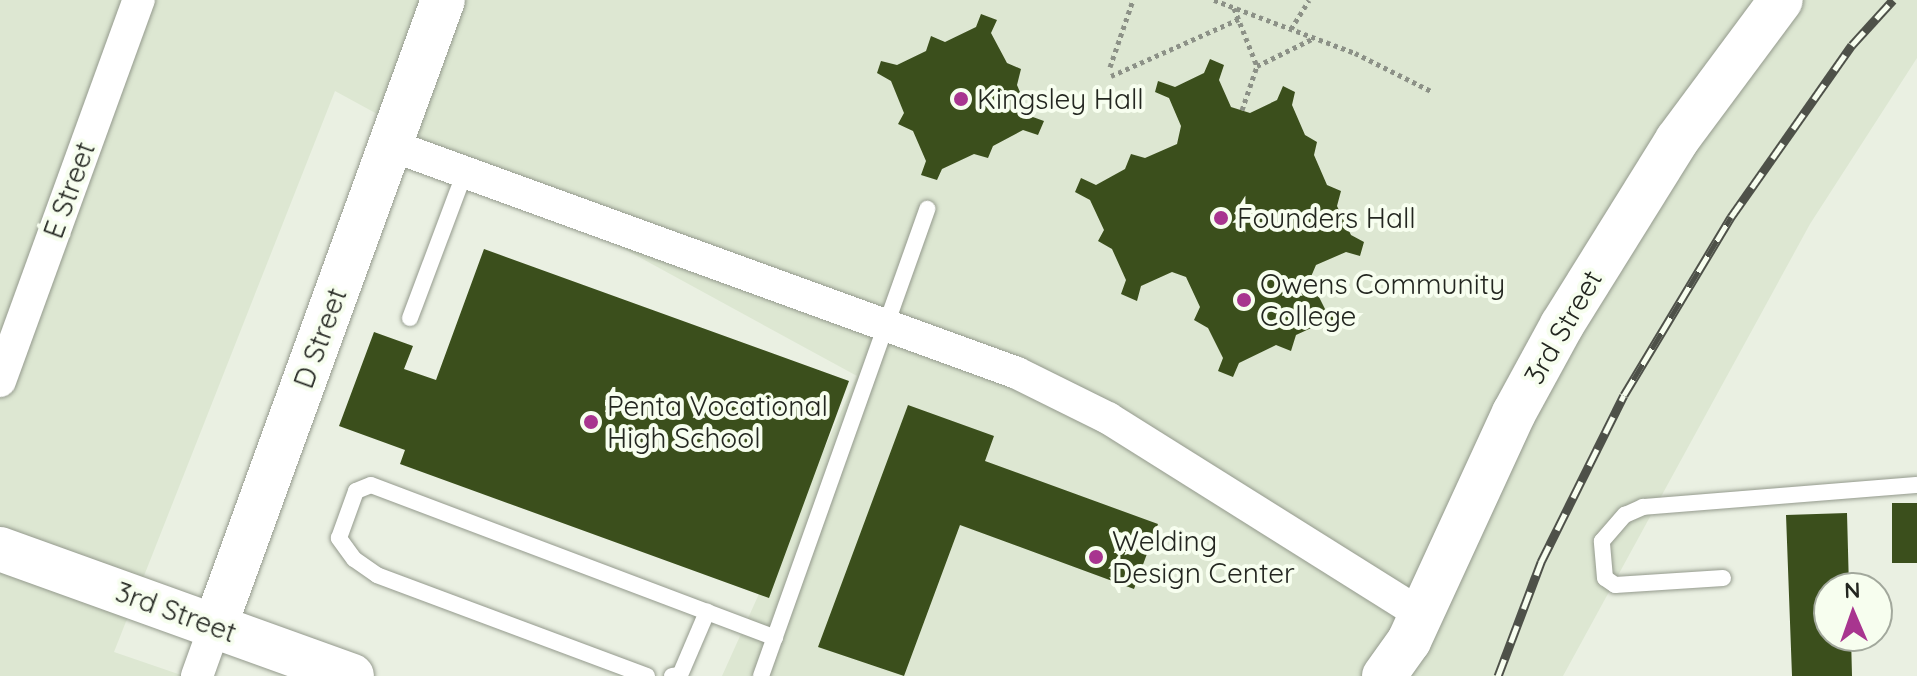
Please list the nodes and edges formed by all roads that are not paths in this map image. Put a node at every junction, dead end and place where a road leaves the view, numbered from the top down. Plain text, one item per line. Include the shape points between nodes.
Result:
1 (139, 0) edge
2 (443, 0) edge
3 (1781, 0) edge
4 (390, 145) junction
5 (465, 172) junction
6 (927, 209) dead end
7 (410, 318) dead end
8 (889, 326) junction
9 (0, 381) edge
10 (1917, 485) edge
11 (0, 549) edge
12 (1723, 578) dead end
13 (707, 612) junction
14 (1422, 615) junction
15 (215, 626) junction
16 (775, 638) junction
17 (197, 676) edge
18 (352, 676) edge
19 (647, 676) edge
20 (672, 676) edge
21 (761, 676) edge
22 (1384, 676) edge

1 - 9 street, E Street
2 - 4 street, D Street
3 - 14 street, 3rd Street via 1677,140 1562,325 1514,413
4 - 5 street
4 - 15 street, D Street
5 - 7 lane
5 - 8 street
6 - 8 lane
8 - 14 street via 1017,373 1108,418
8 - 16 lane
10 - 12 lane via 1643,507 1625,515 1602,541 1605,578 1615,585
11 - 15 street, 3rd Street
13 - 16 lane
13 - 19 lane via 371,485 356,491 339,538 354,559 377,575
13 - 20 lane via 680,675
14 - 22 street, 3rd Street
15 - 17 street, D Street
15 - 18 street, 3rd Street
16 - 21 lane

